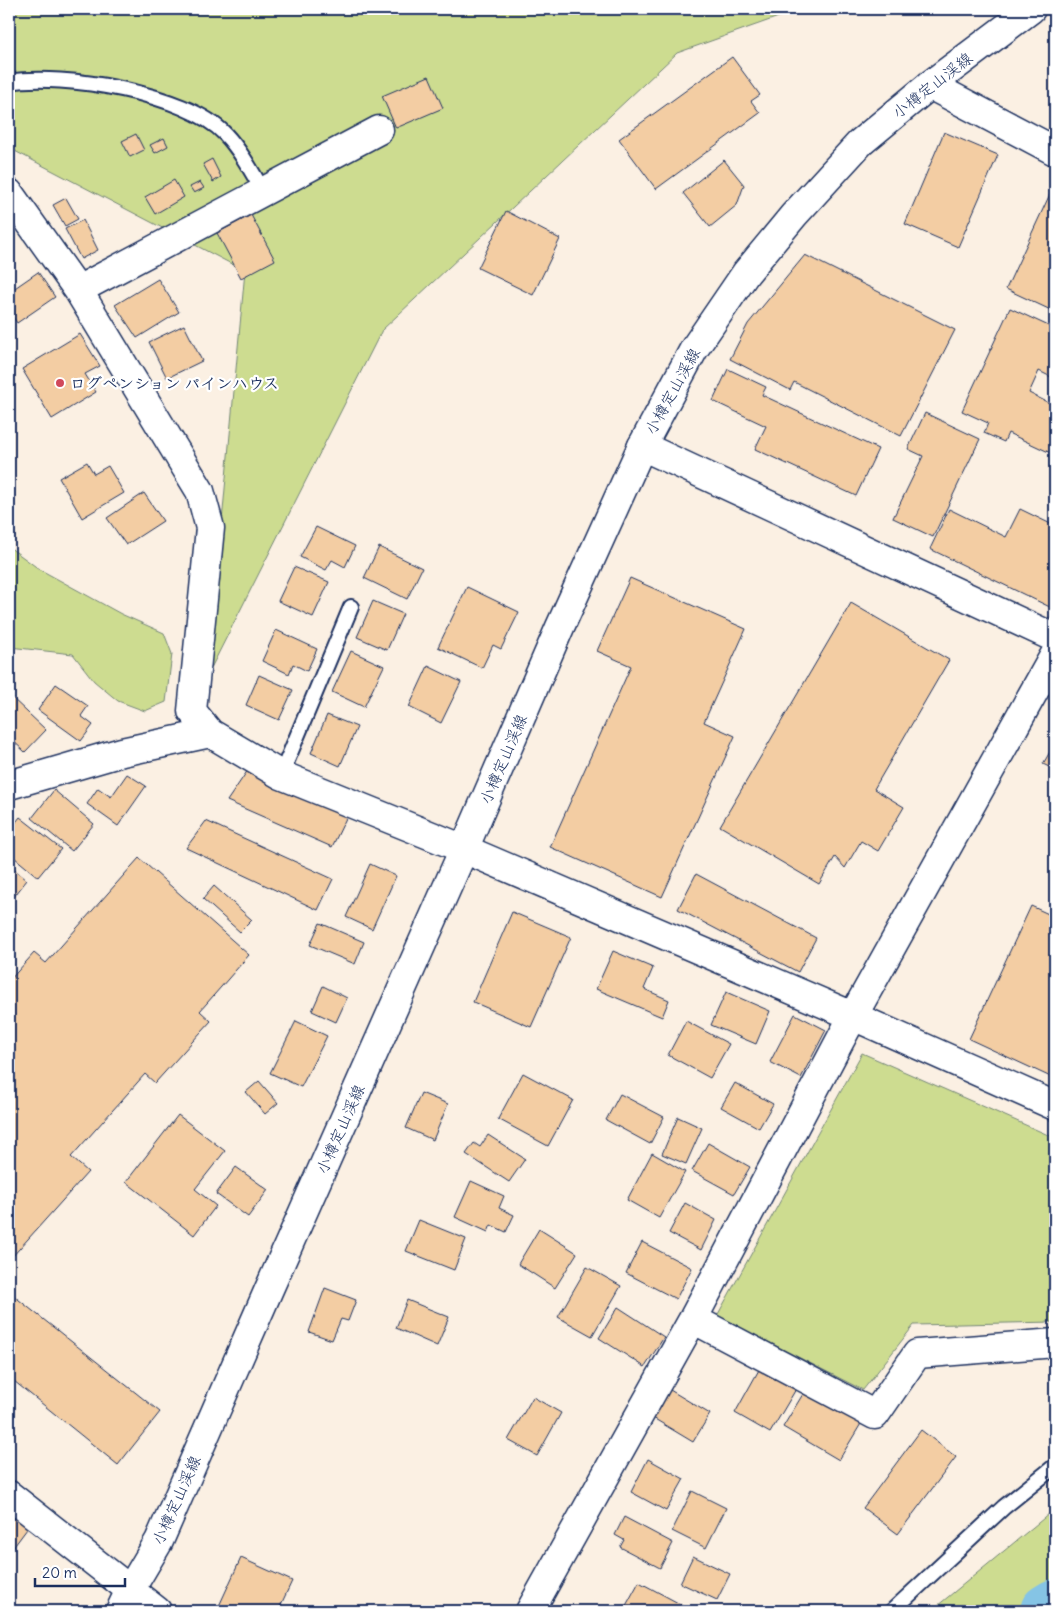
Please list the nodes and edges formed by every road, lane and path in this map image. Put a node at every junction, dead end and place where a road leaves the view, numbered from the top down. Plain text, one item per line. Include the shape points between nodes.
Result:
1 (1031, 9) edge
2 (9, 82) edge
3 (930, 85) junction
4 (379, 130) dead end
5 (1055, 151) edge
6 (263, 192) junction
7 (9, 193) edge
8 (78, 290) junction
9 (642, 446) junction
10 (351, 607) dead end
11 (1055, 638) edge
12 (1055, 654) edge
13 (210, 733) junction
14 (281, 775) junction
15 (9, 785) edge
16 (464, 849) junction
17 (853, 1016) junction
18 (1055, 1106) edge
19 (693, 1319) junction
20 (1055, 1344) edge
21 (1055, 1466) edge
22 (9, 1495) edge
23 (125, 1601) edge
24 (157, 1611) edge
25 (530, 1611) edge
26 (892, 1611) edge

1 - 3 street, 小樽定山渓線
2 - 6 lane via 24,79 101,86 134,91 178,105 204,118 225,134
3 - 5 street
3 - 9 street, 小樽定山渓線 via 860,143 746,273 694,349
4 - 6 street
6 - 8 street
7 - 8 street
8 - 13 street via 200,491 210,528 192,711
9 - 11 street
9 - 16 street, 小樽定山渓線
10 - 14 lane
12 - 17 street
13 - 14 street
13 - 15 street via 122,752
14 - 16 street
16 - 17 street
16 - 23 street, 小樽定山渓線 via 159,1541
17 - 18 street
17 - 19 street
19 - 20 street via 875,1415 917,1354
19 - 25 street
21 - 26 lane via 1004,1507
22 - 23 street
23 - 24 street

